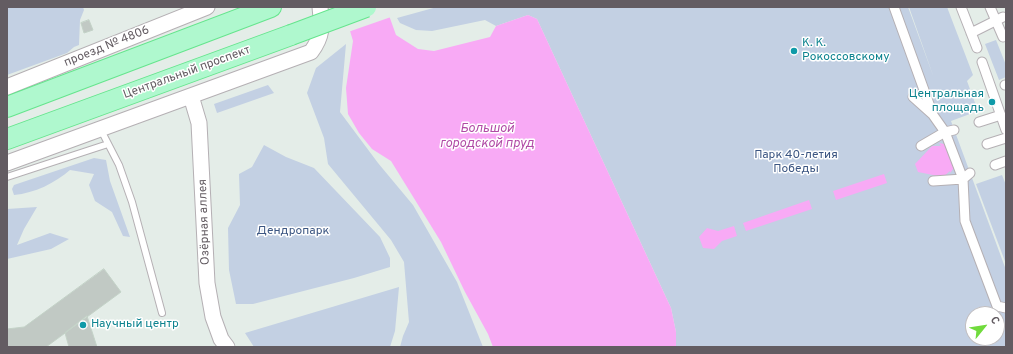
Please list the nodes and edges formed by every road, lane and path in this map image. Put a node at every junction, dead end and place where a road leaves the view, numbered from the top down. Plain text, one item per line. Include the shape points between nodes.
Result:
1 (207, 7) edge
2 (271, 7) edge
3 (320, 7) edge
4 (366, 7) edge
5 (894, 7) edge
6 (961, 7) edge
7 (990, 7) edge
8 (190, 10) edge
9 (1001, 17) edge
10 (971, 33) junction
11 (1003, 38) dead end
12 (977, 48) dead end
13 (982, 62) dead end
14 (7, 87) edge
15 (190, 96) junction
16 (914, 97) dead end
17 (7, 107) edge
18 (933, 115) junction
19 (1001, 115) junction
20 (979, 122) dead end
21 (101, 130) junction
22 (1006, 130) edge
23 (949, 131) junction
24 (1006, 138) edge
25 (7, 139) edge
26 (108, 144) junction
27 (987, 144) dead end
28 (921, 146) dead end
29 (1006, 161) edge
30 (7, 164) edge
31 (995, 165) dead end
32 (966, 176) junction
33 (7, 177) edge
34 (934, 181) dead end
35 (1006, 308) edge
36 (162, 313) dead end
37 (227, 347) edge

1 - 8 street, проезд № 4806
2 - 17 main road
3 - 15 street via 322,27 311,52
4 - 25 main road, Центральный проспект, bridge
5 - 18 street
6 - 10 street
7 - 9 street
8 - 14 street, проезд № 4806
9 - 10 street
9 - 11 street
10 - 12 street
13 - 19 street
15 - 21 street
15 - 37 street, Озёрная аллея via 200,131 207,283 212,317
16 - 18 street
18 - 23 street
19 - 20 street
19 - 22 street
21 - 26 lane
21 - 30 street
23 - 28 street
23 - 32 street
24 - 27 street
26 - 33 lane
26 - 36 lane via 119,165 132,202
29 - 31 street
32 - 34 street
32 - 35 street via 965,221 989,299 997,306

